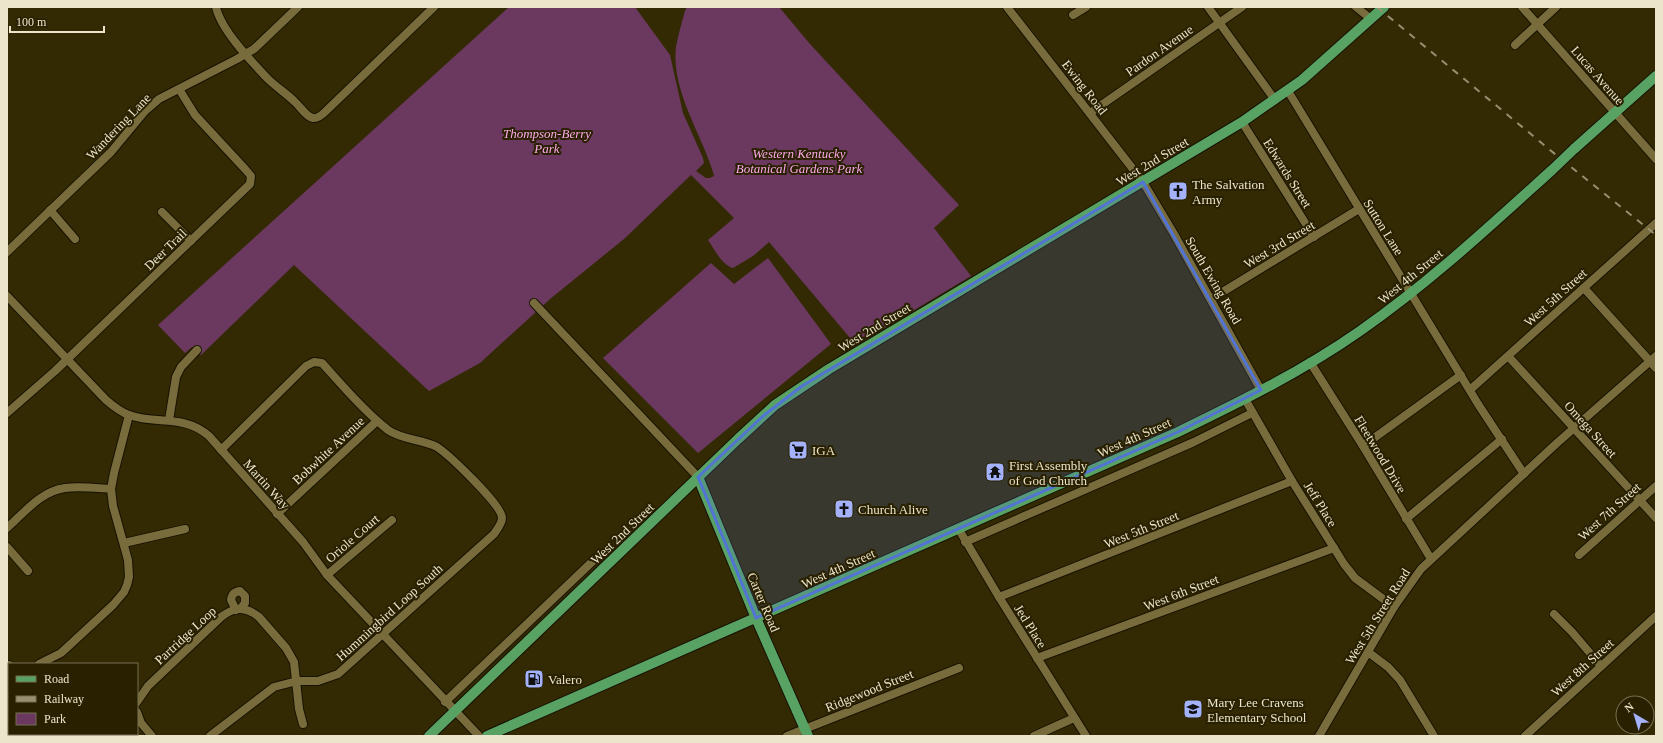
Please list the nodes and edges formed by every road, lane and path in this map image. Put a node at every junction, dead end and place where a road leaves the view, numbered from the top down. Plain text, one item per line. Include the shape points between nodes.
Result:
1 (216, 7) edge
2 (298, 7) edge
3 (434, 7) edge
4 (1007, 7) edge
5 (1086, 7) edge
6 (1208, 7) edge
7 (1242, 7) edge
8 (1356, 7) edge
9 (1384, 7) edge
10 (1522, 7) edge
11 (1556, 7) edge
12 (1073, 15) dead end
13 (1371, 19) junction
14 (1219, 23) junction
15 (1538, 24) junction
16 (1515, 45) dead end
17 (246, 54) junction
18 (1656, 76) edge
19 (178, 89) junction
20 (1288, 91) junction
21 (1275, 100) junction
22 (1090, 113) junction
23 (1615, 113) junction
24 (1242, 122) junction
25 (1656, 159) edge
26 (1143, 182) junction
27 (1359, 209) junction
28 (50, 210) junction
29 (162, 212) dead end
30 (1656, 223) edge
31 (1314, 237) junction
32 (75, 239) dead end
33 (191, 241) junction
34 (7, 252) edge
35 (1584, 288) junction
36 (1411, 293) junction
37 (7, 296) edge
38 (1211, 300) junction
39 (534, 303) dead end
40 (197, 350) dead end
41 (1508, 356) junction
42 (67, 359) junction
43 (1653, 359) edge
44 (1310, 362) junction
45 (1656, 368) edge
46 (1461, 375) junction
47 (1261, 390) junction
48 (1471, 390) junction
49 (1245, 399) junction
50 (7, 413) edge
51 (1252, 413) junction
52 (129, 415) junction
53 (169, 420) junction
54 (378, 421) junction
55 (1574, 429) junction
56 (1502, 440) junction
57 (1363, 446) junction
58 (221, 450) junction
59 (1524, 474) junction
60 (698, 477) junction
61 (1292, 481) junction
62 (1656, 486) edge
63 (111, 489) junction
64 (1639, 500) junction
65 (277, 514) junction
66 (1656, 518) edge
67 (1406, 519) junction
68 (392, 520) dead end
69 (7, 528) edge
70 (958, 528) junction
71 (185, 529) dead end
72 (965, 542) junction
73 (124, 543) junction
74 (7, 547) edge
75 (1334, 548) junction
76 (1579, 555) dead end
77 (595, 558) dead end
78 (1431, 559) junction
79 (28, 571) dead end
80 (328, 575) junction
81 (577, 576) junction
82 (585, 586) junction
83 (999, 597) junction
84 (1394, 607) junction
85 (1554, 614) dead end
86 (1656, 616) edge
87 (756, 618) junction
88 (381, 634) junction
89 (1368, 652) junction
90 (1037, 658) junction
91 (41, 663) edge
92 (1601, 666) junction
93 (959, 668) dead end
94 (297, 681) junction
95 (138, 701) edge
96 (445, 702) junction
97 (455, 711) junction
98 (138, 715) edge
99 (1074, 718) junction
100 (303, 724) dead end
101 (806, 733) edge
102 (152, 736) edge
103 (210, 736) edge
104 (429, 736) edge
105 (479, 736) edge
106 (487, 736) edge
107 (787, 736) edge
108 (1034, 736) edge
109 (1086, 736) edge
110 (1319, 736) edge
111 (1434, 736) edge
112 (1525, 736) edge

1 - 17 street via 226,29
2 - 17 street, Wandering Lane
3 - 17 street via 318,117 309,116 268,79
4 - 22 street, Ewing Road
5 - 12 street
6 - 14 street
7 - 14 street, Pardon Avenue
8 - 13 street
9 - 13 main road, West 2nd Street
10 - 15 street, Lucas Avenue
11 - 15 street
13 - 20 main road, West 2nd Street
14 - 21 street
14 - 22 street, Pardon Avenue
15 - 16 street
15 - 23 street, Lucas Avenue
17 - 19 street, Wandering Lane
18 - 23 main road, West 4th Street
19 - 28 street, Wandering Lane via 145,111 115,148
19 - 33 street, Deer Trail via 195,115 252,180
20 - 21 main road, West 2nd Street
20 - 27 street, Sutton Lane
21 - 24 main road, West 2nd Street
22 - 26 street, Ewing Road
23 - 25 street, Lucas Avenue
23 - 36 main road, West 4th Street, bridge via 1472,242
24 - 26 main road, West 2nd Street
24 - 31 street, Edwards Street
26 - 38 street, South Ewing Road
26 - 60 main road, West 2nd Street via 802,386 763,416
27 - 31 street, West 3rd Street
27 - 36 street, Sutton Lane
28 - 32 street
28 - 34 street, Wandering Lane
29 - 33 street
30 - 35 street, West 5th Street
31 - 38 street, West 3rd Street
33 - 42 street, Deer Trail
35 - 41 street, West 5th Street
35 - 43 street
36 - 44 main road, West 4th Street via 1359,332
36 - 46 street, Sutton Lane
37 - 42 street, Martin Way
38 - 47 street, South Ewing Road
39 - 60 street
40 - 53 street via 181,367 176,377
41 - 48 street, West 5th Street
41 - 55 street, Omega Street
42 - 50 street, Deer Trail
42 - 52 street, Martin Way via 106,400 119,411
43 - 45 street
43 - 55 street
44 - 47 main road, West 4th Street
44 - 57 street, Fleetwood Drive
46 - 48 street, Sutton Lane
46 - 57 street
47 - 49 main road, West 4th Street
48 - 56 street
49 - 51 street, Jeff Place
49 - 70 main road, West 4th Street via 1178,432
51 - 61 street, Jeff Place
51 - 72 street via 1187,445
52 - 53 street, Martin Way
52 - 63 street
53 - 58 street, Martin Way via 196,426
54 - 58 street via 322,363 310,364
54 - 65 street, Bobwhite Avenue
54 - 88 street, Hummingbird Loop South via 397,435 430,444 444,453 465,472 501,513 501,523 494,534
55 - 59 street
55 - 64 street, Omega Street
56 - 59 street
56 - 67 street
57 - 67 street, Fleetwood Drive
58 - 65 street, Martin Way
59 - 78 street, West 5th Street Road
60 - 82 main road, West 2nd Street
60 - 87 main road, Carter Road
61 - 75 street, Jeff Place
61 - 83 street, West 5th Street
62 - 64 street, West 7th Street
63 - 69 street via 74,487 56,490 39,499
63 - 73 street via 113,506
64 - 66 street, Omega Street
64 - 76 street, West 7th Street
65 - 80 street, Martin Way
67 - 78 street, Fleetwood Drive
68 - 80 street, Oriole Court
70 - 72 street, Jed Place
70 - 87 main road, West 4th Street
71 - 73 street
72 - 83 street, Jed Place
73 - 91 street via 129,577 124,592 60,653
74 - 79 street
75 - 84 street, Jeff Place via 1355,578
75 - 90 street, West 6th Street
77 - 81 street, West 2nd Street
78 - 84 street, West 5th Street Road via 1413,578
80 - 88 street, Martin Way
81 - 82 street
81 - 96 street, West 2nd Street
82 - 97 main road, West 2nd Street
83 - 90 street, Jed Place
84 - 89 street, West 5th Street Road
85 - 92 street
86 - 92 street, West 8th Street
87 - 101 main road, Carter Road
87 - 106 main road, West 4th Street
88 - 94 street, Hummingbird Loop South via 338,674 318,680
88 - 96 street, Martin Way
89 - 110 street, West 5th Street Road
89 - 111 street via 1400,680
90 - 99 street, Jed Place
92 - 112 street, West 8th Street
93 - 101 street, Ridgewood Street
94 - 95 street, Partridge Loop via 294,662 286,648 259,617 239,609 220,617 148,686
94 - 100 street, Partridge Loop
94 - 103 street, Hummingbird Loop South via 281,684 267,691
96 - 97 street, Martin Way
97 - 104 main road, West 2nd Street
97 - 105 street, Martin Way
98 - 102 street via 141,724
99 - 108 street
99 - 109 street, Jed Place
101 - 107 street, Ridgewood Street

